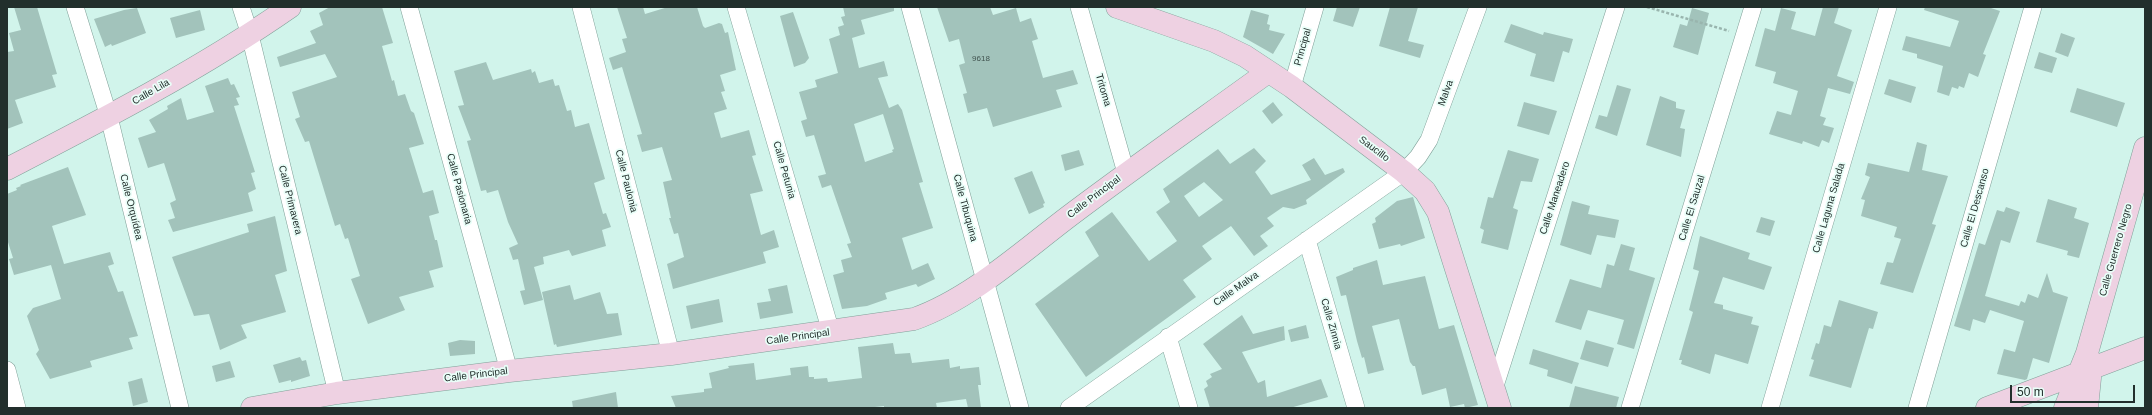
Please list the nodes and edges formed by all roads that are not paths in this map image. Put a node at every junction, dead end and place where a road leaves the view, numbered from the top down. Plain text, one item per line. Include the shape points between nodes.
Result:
1 (75, 7) edge
2 (241, 7) edge
3 (290, 7) edge
4 (409, 7) edge
5 (581, 7) edge
6 (736, 7) edge
7 (910, 7) edge
8 (1079, 7) edge
9 (1117, 7) edge
10 (1315, 7) edge
11 (1478, 7) edge
12 (1616, 7) edge
13 (1753, 7) edge
14 (1888, 7) edge
15 (2033, 7) edge
16 (250, 35) junction
17 (1268, 72) junction
18 (1292, 87) junction
19 (109, 117) junction
20 (2145, 148) edge
21 (7, 169) edge
22 (1404, 172) junction
23 (1126, 173) junction
24 (1307, 240) junction
25 (985, 280) junction
26 (831, 332) junction
27 (1168, 337) junction
28 (2145, 348) edge
29 (670, 354) junction
30 (2086, 364) junction
31 (7, 370) edge
32 (509, 371) junction
33 (337, 393) junction
34 (1497, 398) edge
35 (17, 408) edge
36 (180, 408) edge
37 (252, 408) edge
38 (1020, 408) edge
39 (1069, 408) edge
40 (1189, 408) edge
41 (1356, 408) edge
42 (1630, 408) edge
43 (1770, 408) edge
44 (1917, 408) edge
45 (1988, 408) edge
46 (2065, 408) edge
47 (2087, 408) edge

1 - 19 street, Calle Orquídea
2 - 16 street, Calle Primavera
3 - 16 street, Calle Lila
4 - 32 street, Calle Pasionaria
5 - 29 street, Calle Paulonia
6 - 26 street, Calle Petunia
7 - 25 street, Calle Tibuquina
8 - 23 street, Tritoma
9 - 17 street, Saucillo via 1214,41 1245,56
10 - 18 street, Principal
11 - 22 street, Malva via 1429,140
12 - 34 street, Calle Maneadero
13 - 42 street, Calle El Sauzal
14 - 43 street, Calle Laguna Salada
15 - 44 street, Calle El Descanso
16 - 19 street, Calle Lila
16 - 33 street, Calle Primavera
17 - 18 street, Saucillo
17 - 23 street, Calle Principal
18 - 22 street, Saucillo
19 - 21 street, Calle Lila
19 - 36 street, Calle Orquídea
20 - 30 street, Calle Guerrero Negro
22 - 24 street, Calle Malva
22 - 34 street, Saucillo via 1425,191 1438,212
23 - 25 street, Calle Principal
24 - 27 street, Calle Malva
24 - 41 street, Calle Zinnia
25 - 26 street, Calle Principal via 935,312 914,319
25 - 38 street, Calle Tibuquina
26 - 29 street, Calle Principal
27 - 39 street, Calle Malva
27 - 40 street
28 - 30 street
29 - 32 street, Calle Principal
30 - 45 street
30 - 46 street
30 - 47 street
31 - 35 street
32 - 33 street, Calle Principal
33 - 37 street, Calle Principal

